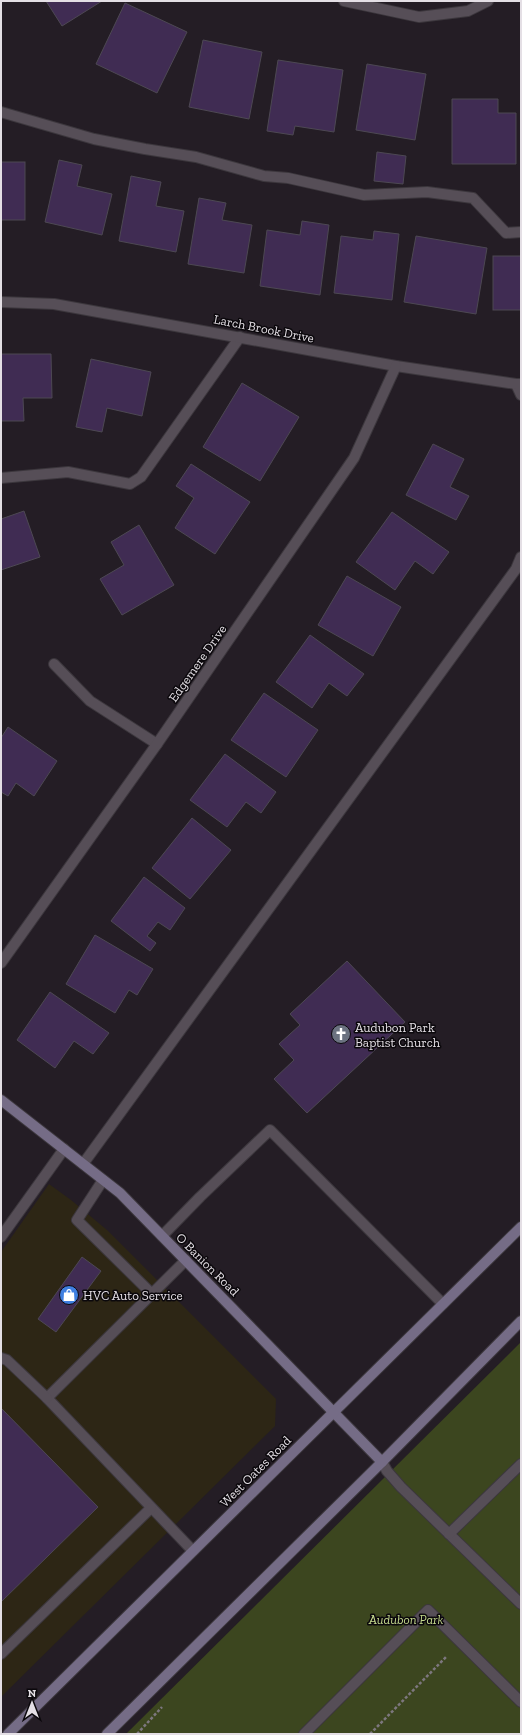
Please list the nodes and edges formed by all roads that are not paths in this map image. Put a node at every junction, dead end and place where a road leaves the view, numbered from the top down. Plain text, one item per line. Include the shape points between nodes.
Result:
1 (344, 1) edge
2 (488, 1) edge
3 (1, 112) edge
4 (521, 232) edge
5 (1, 302) edge
6 (240, 337) junction
7 (396, 366) junction
8 (518, 384) edge
9 (521, 395) edge
10 (1, 478) edge
11 (521, 557) edge
12 (54, 664) dead end
13 (157, 744) junction
14 (1, 963) edge
15 (1, 1100) edge
16 (64, 1149) junction
17 (83, 1164) junction
18 (103, 1180) junction
19 (521, 1227) edge
20 (162, 1236) junction
21 (1, 1237) edge
22 (186, 1260) junction
23 (152, 1294) junction
24 (443, 1304) junction
25 (521, 1321) edge
26 (1, 1358) edge
27 (47, 1398) junction
28 (334, 1411) junction
29 (382, 1462) junction
30 (521, 1464) edge
31 (151, 1508) junction
32 (449, 1534) junction
33 (193, 1551) junction
34 (521, 1604) edge
35 (1, 1654) edge
36 (521, 1702) edge
37 (8, 1734) edge
38 (107, 1734) edge
39 (304, 1734) edge

1 - 2 street via 419,17 468,11
3 - 4 street via 94,139 196,157 264,176 288,178 364,195 427,192 473,198 506,233
5 - 6 street, Larch Brook Drive via 54,304
6 - 7 street, Larch Brook Drive
6 - 10 street via 141,478 136,481 130,484 68,472
7 - 8 street, Larch Brook Drive
7 - 13 street, Edgemere Drive via 354,458
8 - 9 street
11 - 17 street via 511,575
12 - 13 street via 90,701
13 - 14 street, Edgemere Drive
15 - 16 main road, O Banion Road
16 - 17 main road, O Banion Road
16 - 21 street
17 - 18 main road, O Banion Road
18 - 20 main road, O Banion Road
18 - 23 street via 78,1220
19 - 24 main road, West Oates Road
20 - 22 main road, O Banion Road
20 - 24 street via 270,1130
22 - 23 street
22 - 28 main road, O Banion Road
23 - 27 street
24 - 28 main road, West Oates Road
25 - 29 main road
26 - 27 street via 7,1360
27 - 31 street
28 - 29 main road, O Banion Road
28 - 33 main road, West Oates Road
29 - 32 street via 401,1487
29 - 38 main road
30 - 32 street
31 - 33 street
31 - 35 street
32 - 34 street
33 - 37 main road, West Oates Road
36 - 39 street via 428,1610

